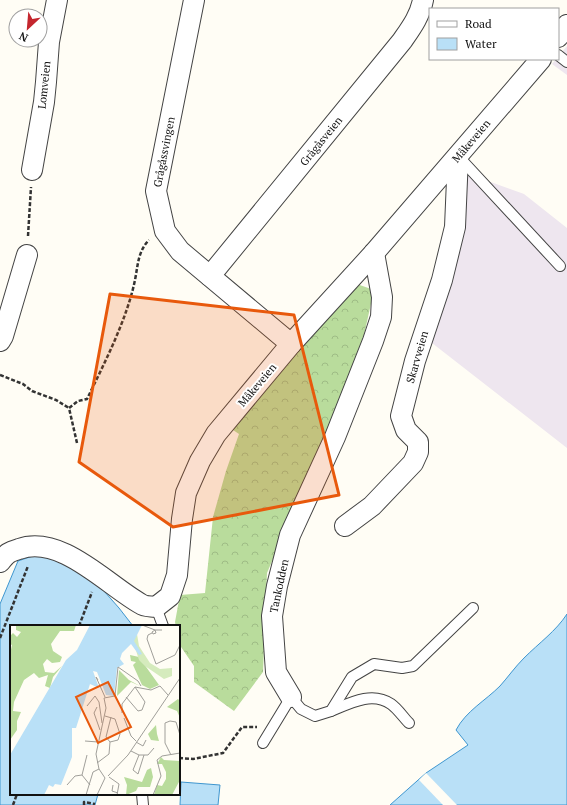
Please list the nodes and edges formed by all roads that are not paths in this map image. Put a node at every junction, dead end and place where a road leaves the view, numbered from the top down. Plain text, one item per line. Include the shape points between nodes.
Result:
1 (57, 0) edge
2 (194, 0) edge
3 (424, 0) edge
4 (567, 25) edge
5 (559, 37) edge
6 (559, 56) edge
7 (540, 60) edge
8 (567, 62) edge
9 (458, 156) junction
10 (32, 170) road end
11 (374, 253) junction
12 (27, 255) road end
13 (560, 266) dead end
14 (210, 276) junction
15 (0, 341) edge
16 (291, 344) junction
17 (345, 526) dead end
18 (0, 562) edge
19 (156, 607) junction
20 (473, 608) dead end
21 (163, 625) edge
22 (291, 697) junction
23 (331, 710) junction
24 (409, 723) dead end
25 (263, 743) dead end
26 (142, 795) edge
27 (143, 805) edge

1 - 10 street, Lomveien
2 - 14 street, Grågåssvingen via 156,191 166,231 180,251
3 - 14 street, Grågåsveien via 419,14 402,41
4 - 5 street
6 - 8 lane
7 - 9 street, Måkeveien
9 - 11 street, Måkeveien
9 - 13 lane
9 - 17 street, Skarvveien via 455,227 442,280 415,361 401,416 406,430 418,442 418,452 413,463 372,506
11 - 16 street, Måkeveien
11 - 22 street, Tankodden via 382,297 381,316 335,437 290,535 277,586 272,616 276,672
12 - 15 street
14 - 16 street, Grågåssvingen
16 - 19 street, Måkeveien via 216,434 200,461 186,493 177,575 170,596
18 - 19 street via 6,553 29,545 50,547 81,562 143,605
19 - 21 lane
20 - 23 lane via 413,666 402,668 374,664 352,677
22 - 23 lane, Tankodden via 301,709 315,716
22 - 25 lane
23 - 24 lane, Tankodden via 363,699 376,698 392,704
26 - 27 lane

